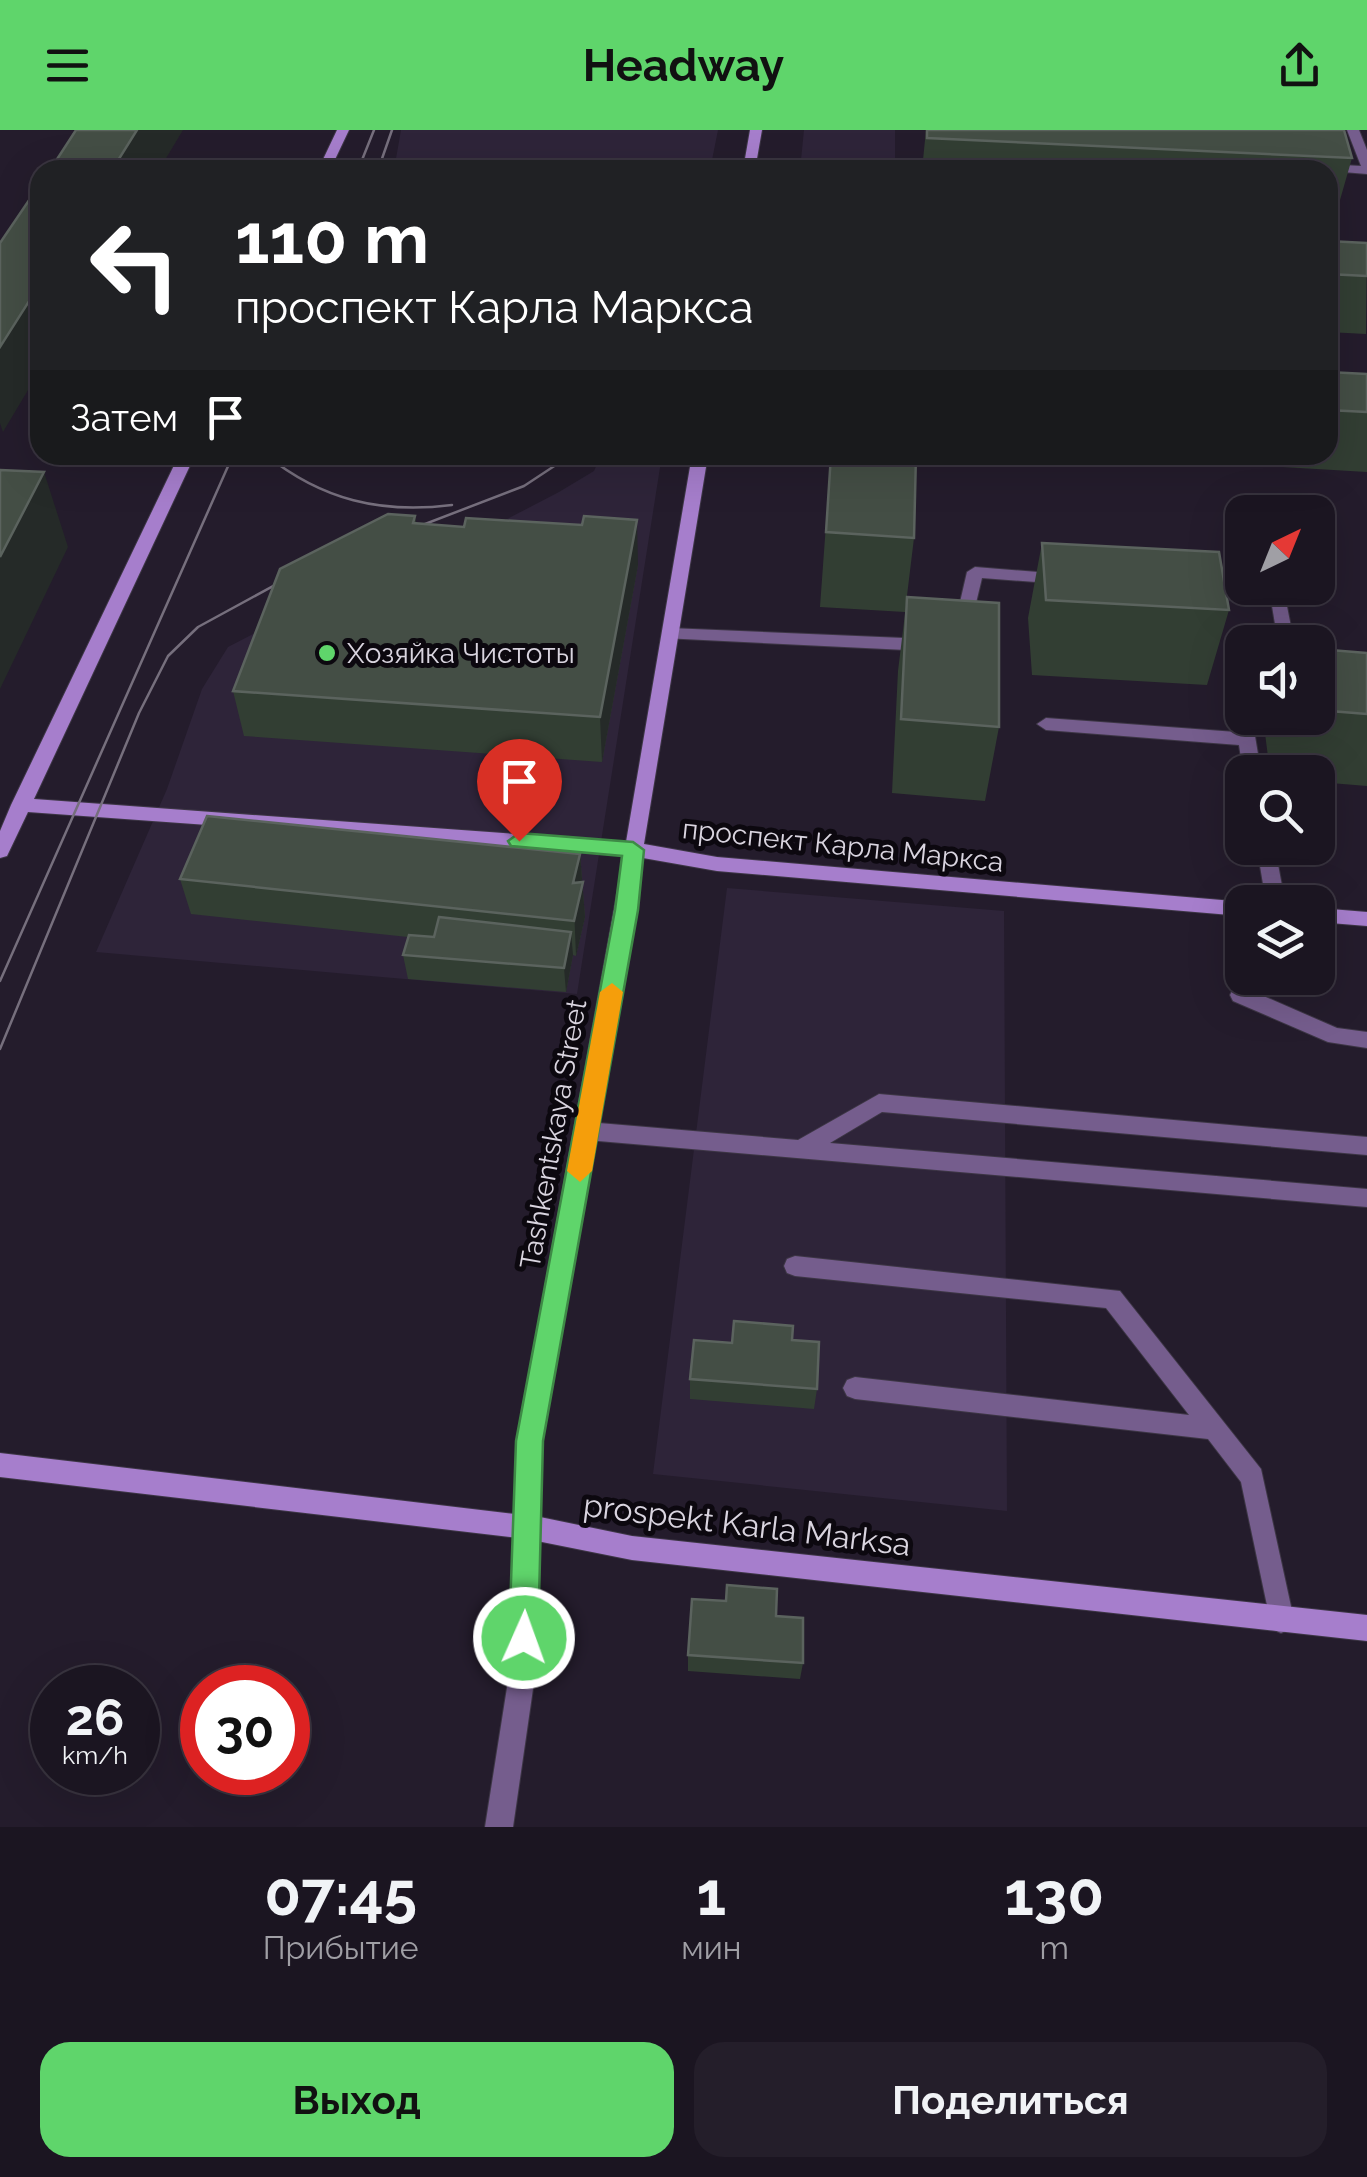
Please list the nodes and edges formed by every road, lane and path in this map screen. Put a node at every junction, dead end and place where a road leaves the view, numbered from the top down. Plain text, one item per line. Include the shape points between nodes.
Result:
1 (344, 130) edge
2 (756, 130) edge
3 (1352, 130) edge
4 (329, 160) edge
5 (751, 160) edge
6 (1338, 168) edge
7 (1367, 168) edge
8 (182, 465) edge
9 (698, 465) edge
10 (1088, 581) edge
11 (1183, 588) edge
12 (1283, 625) edge
13 (669, 634) junction
14 (938, 645) edge
15 (958, 646) edge
16 (1046, 724) dead end
17 (1246, 735) edge
18 (1246, 739) junction
19 (1249, 755) edge
20 (20, 805) junction
21 (633, 850) junction
22 (0, 851) edge
23 (1225, 908) edge
24 (1335, 916) edge
25 (1367, 918) edge
26 (1242, 995) edge
27 (1367, 1040) edge
28 (587, 1131) junction
29 (1367, 1146) edge
30 (802, 1149) junction
31 (1367, 1198) edge
32 (795, 1266) dead end
33 (855, 1388) dead end
34 (1215, 1429) junction
35 (0, 1465) edge
36 (527, 1527) junction
37 (1281, 1620) junction
38 (1367, 1628) edge
39 (499, 1827) edge

1 - 4 main road
2 - 5 main road
3 - 7 street
6 - 7 street
8 - 20 main road
9 - 13 main road, Tashkentskaya Street
10 - 15 street via 975,572
11 - 12 street via 1278,595
13 - 14 street
13 - 21 main road, Tashkentskaya Street
16 - 18 street
17 - 18 street
18 - 19 street
20 - 21 main road, проспект Карла Маркса
20 - 22 main road
21 - 23 main road, проспект Карла Маркса via 717,864
21 - 28 main road, Tashkentskaya Street
24 - 25 main road
26 - 27 street via 1335,1036
28 - 30 street
28 - 36 main road, Tashkentskaya Street via 530,1441
29 - 30 street via 879,1103
30 - 31 street
32 - 34 street via 1112,1298
33 - 34 street
34 - 37 street via 1252,1477
35 - 36 main road, prospekt Karla Marksa
36 - 37 main road, prospekt Karla Marksa via 632,1548
36 - 39 street, Tashkentskaya Street via 522,1675
37 - 38 main road, prospekt Karla Marksa

